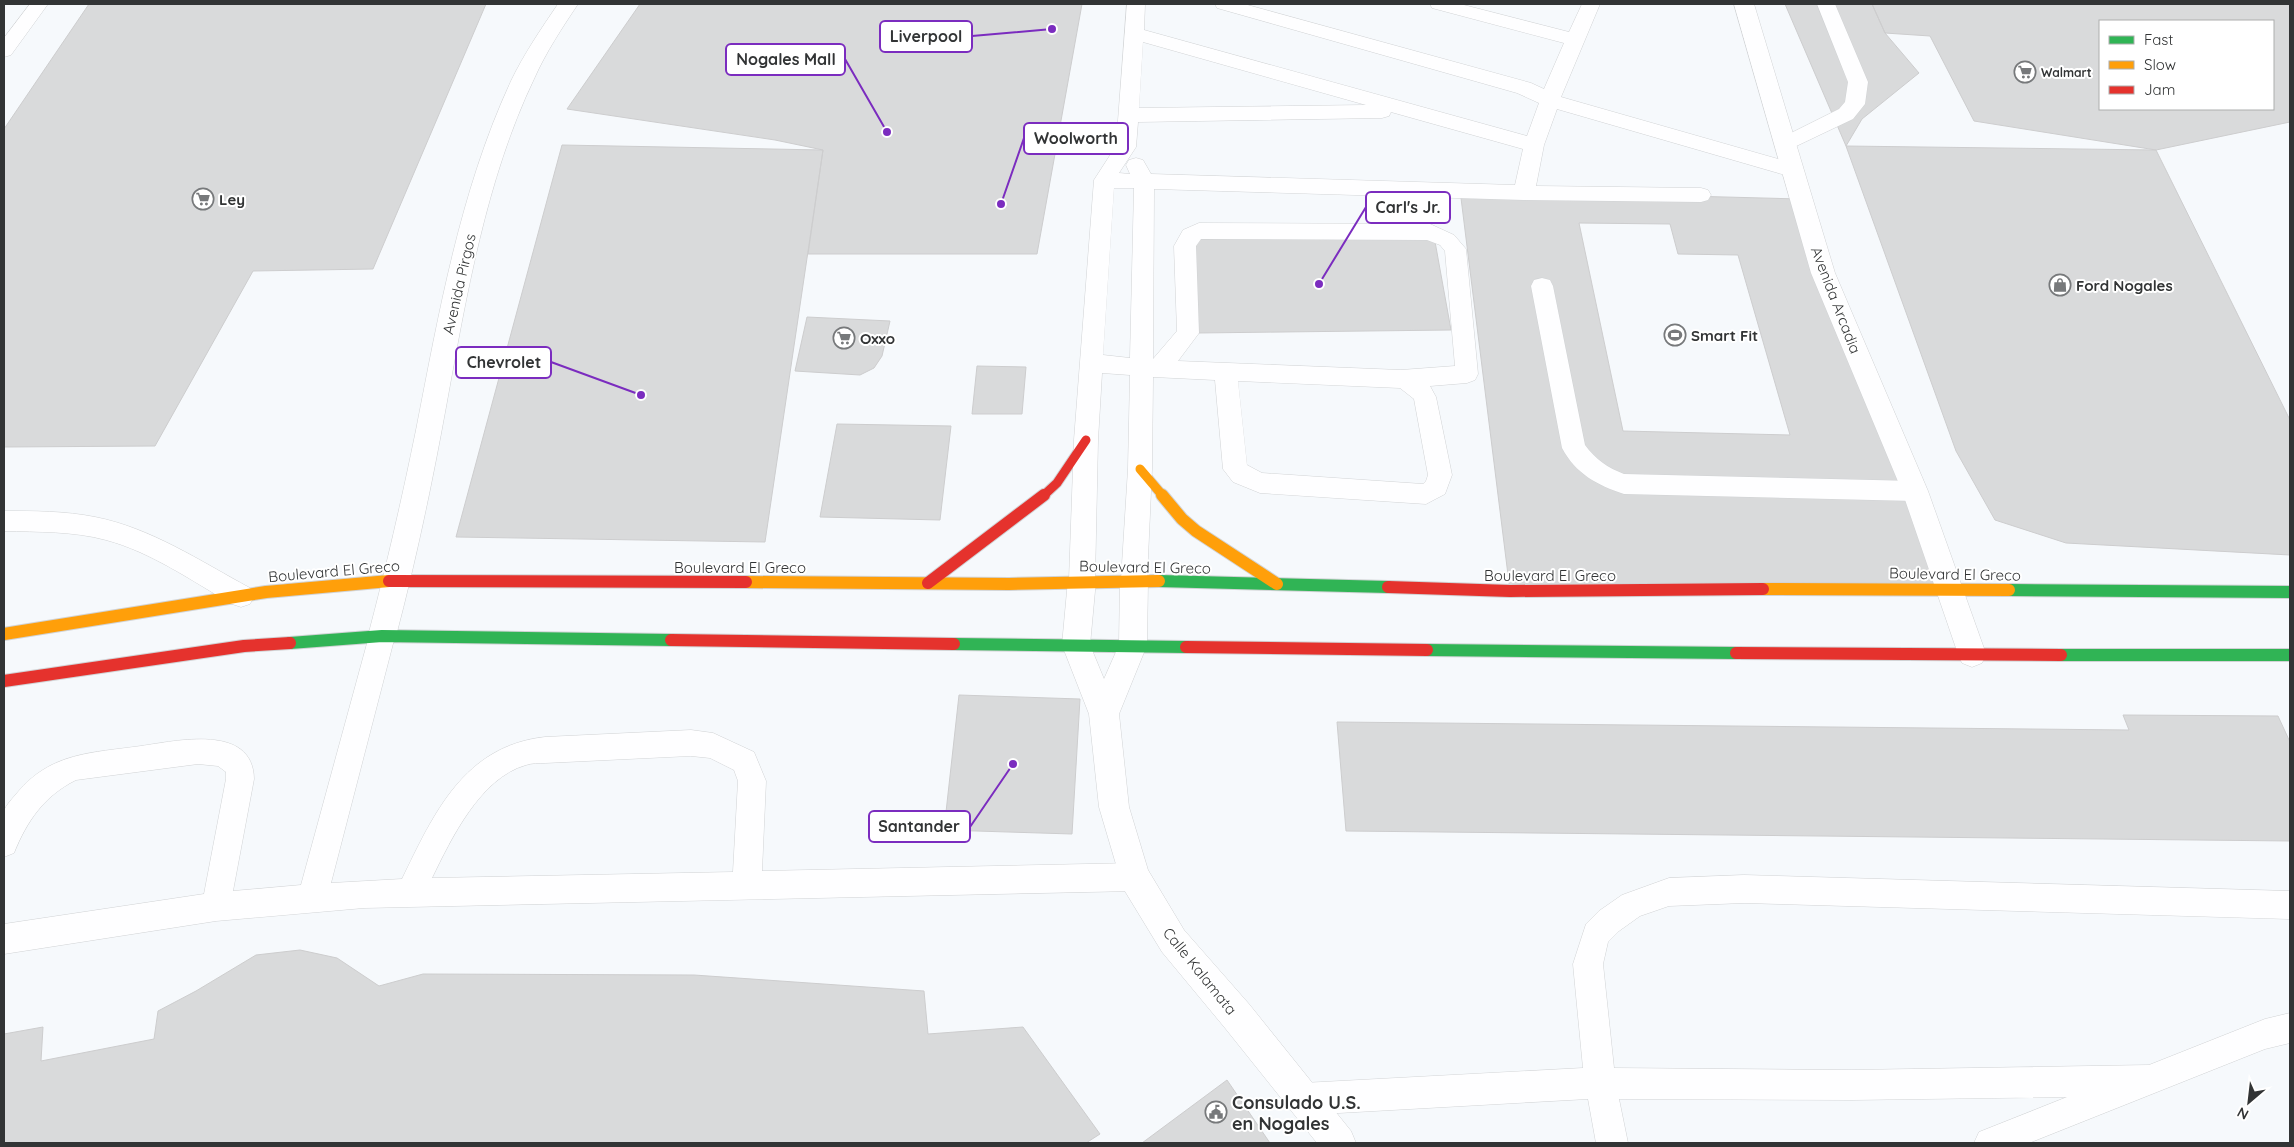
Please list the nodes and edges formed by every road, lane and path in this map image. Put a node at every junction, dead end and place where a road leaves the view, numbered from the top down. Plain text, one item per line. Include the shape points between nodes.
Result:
1 (39, 4) edge
2 (568, 4) edge
3 (1136, 4) edge
4 (1224, 4) edge
5 (1439, 4) edge
6 (1590, 4) edge
7 (1744, 4) edge
8 (1826, 4) edge
9 (1133, 33) junction
10 (1575, 40) junction
11 (7, 43) edge
12 (1553, 93) junction
13 (1409, 110) junction
14 (1128, 115) junction
15 (1534, 145) junction
16 (1126, 147) junction
17 (1789, 156) junction
18 (1104, 180) junction
19 (1144, 180) junction
20 (1524, 192) junction
21 (1701, 195) dead end
22 (1542, 286) dead end
23 (1092, 363) junction
24 (1150, 369) junction
25 (1226, 372) junction
26 (1401, 378) junction
27 (1086, 440) junction
28 (1140, 469) junction
29 (1915, 491) junction
30 (4, 521) edge
31 (399, 580) junction
32 (1082, 580) junction
33 (1134, 580) junction
34 (928, 583) junction
35 (1277, 584) junction
36 (1950, 588) junction
37 (2290, 592) edge
38 (241, 596) junction
39 (64, 624) junction
40 (4, 625) edge
41 (4, 634) edge
42 (382, 636) junction
43 (1076, 645) junction
44 (1133, 645) junction
45 (1972, 654) junction
46 (2290, 655) edge
47 (85, 668) junction
48 (4, 681) edge
49 (4, 695) edge
50 (1104, 714) junction
51 (4, 843) edge
52 (1134, 877) junction
53 (747, 887) junction
54 (410, 894) junction
55 (312, 899) junction
56 (2290, 906) edge
57 (216, 907) junction
58 (4, 938) edge
59 (2290, 1028) edge
60 (2149, 1080) junction
61 (1600, 1083) junction
62 (1304, 1099) junction
63 (1338, 1143) edge
64 (1612, 1143) edge
65 (1990, 1143) edge

1 - 11 lane
2 - 31 street, Avenida Pirgos via 516,92 487,174 458,282
3 - 9 lane
4 - 12 lane via 1524,88
5 - 10 lane
6 - 10 lane
7 - 17 street, Avenida Arcadia
8 - 17 lane via 1858,82 1855,104
9 - 13 lane
9 - 14 lane
10 - 12 lane
12 - 15 lane
12 - 17 lane
13 - 14 lane
13 - 15 lane
14 - 16 lane
15 - 20 lane
16 - 18 lane
16 - 19 lane
17 - 29 street, Avenida Arcadia via 1823,273
18 - 19 lane
18 - 23 lane
19 - 20 lane
19 - 24 lane
20 - 21 lane
22 - 29 lane via 1574,448 1584,464 1606,478 1624,484
23 - 24 lane
23 - 27 lane
24 - 25 lane
24 - 26 lane via 1188,333 1185,246 1190,235 1199,231 1430,232 1447,240 1455,249 1467,374
24 - 28 lane
25 - 26 lane
25 - 26 lane via 1235,469 1241,475 1260,483 1426,494 1437,486 1440,475 1425,397 1417,386
27 - 32 lane
27 - 34 main road via 1057,483 1038,501
28 - 33 lane
28 - 35 main road via 1196,531
29 - 36 street, Avenida Arcadia
30 - 38 lane via 68,523 107,530 145,544
31 - 34 main road, Boulevard El Greco
31 - 38 main road, Boulevard El Greco
31 - 42 street, Avenida Pirgos
32 - 33 main road, Boulevard El Greco
32 - 34 main road, Boulevard El Greco via 1009,584
32 - 43 street, Calle Kalamata
33 - 35 main road, Boulevard El Greco
33 - 44 street, Calle Kalamata
35 - 36 main road, Boulevard El Greco via 1510,591
36 - 37 main road, Boulevard El Greco
36 - 45 street, Avenida Arcadia
38 - 39 main road, Boulevard El Greco
39 - 40 street
39 - 41 main road, Boulevard El Greco
42 - 43 main road
42 - 47 main road via 244,646
42 - 55 lane
43 - 44 main road
43 - 50 street, Calle Kalamata
44 - 45 main road via 1631,653
44 - 50 street, Calle Kalamata
45 - 46 main road
47 - 48 main road
47 - 49 street
50 - 52 street, Calle Kalamata via 1114,807
51 - 57 lane via 17,814 30,797 59,774 74,768 198,751 217,752 233,758 240,767 240,780
52 - 53 lane
52 - 62 street, Calle Kalamata via 1173,941
53 - 54 lane
53 - 54 lane via 752,781 744,761 713,746 692,743 545,750 523,752 505,760 477,781 454,810
54 - 55 lane
55 - 57 lane
56 - 61 lane via 1744,889 1669,892 1632,905 1608,921 1596,934 1588,964
57 - 58 lane
59 - 60 lane via 2265,1034
60 - 61 lane via 1852,1086
60 - 65 lane
61 - 62 lane
61 - 64 lane
62 - 63 street, Calle Kalamata

